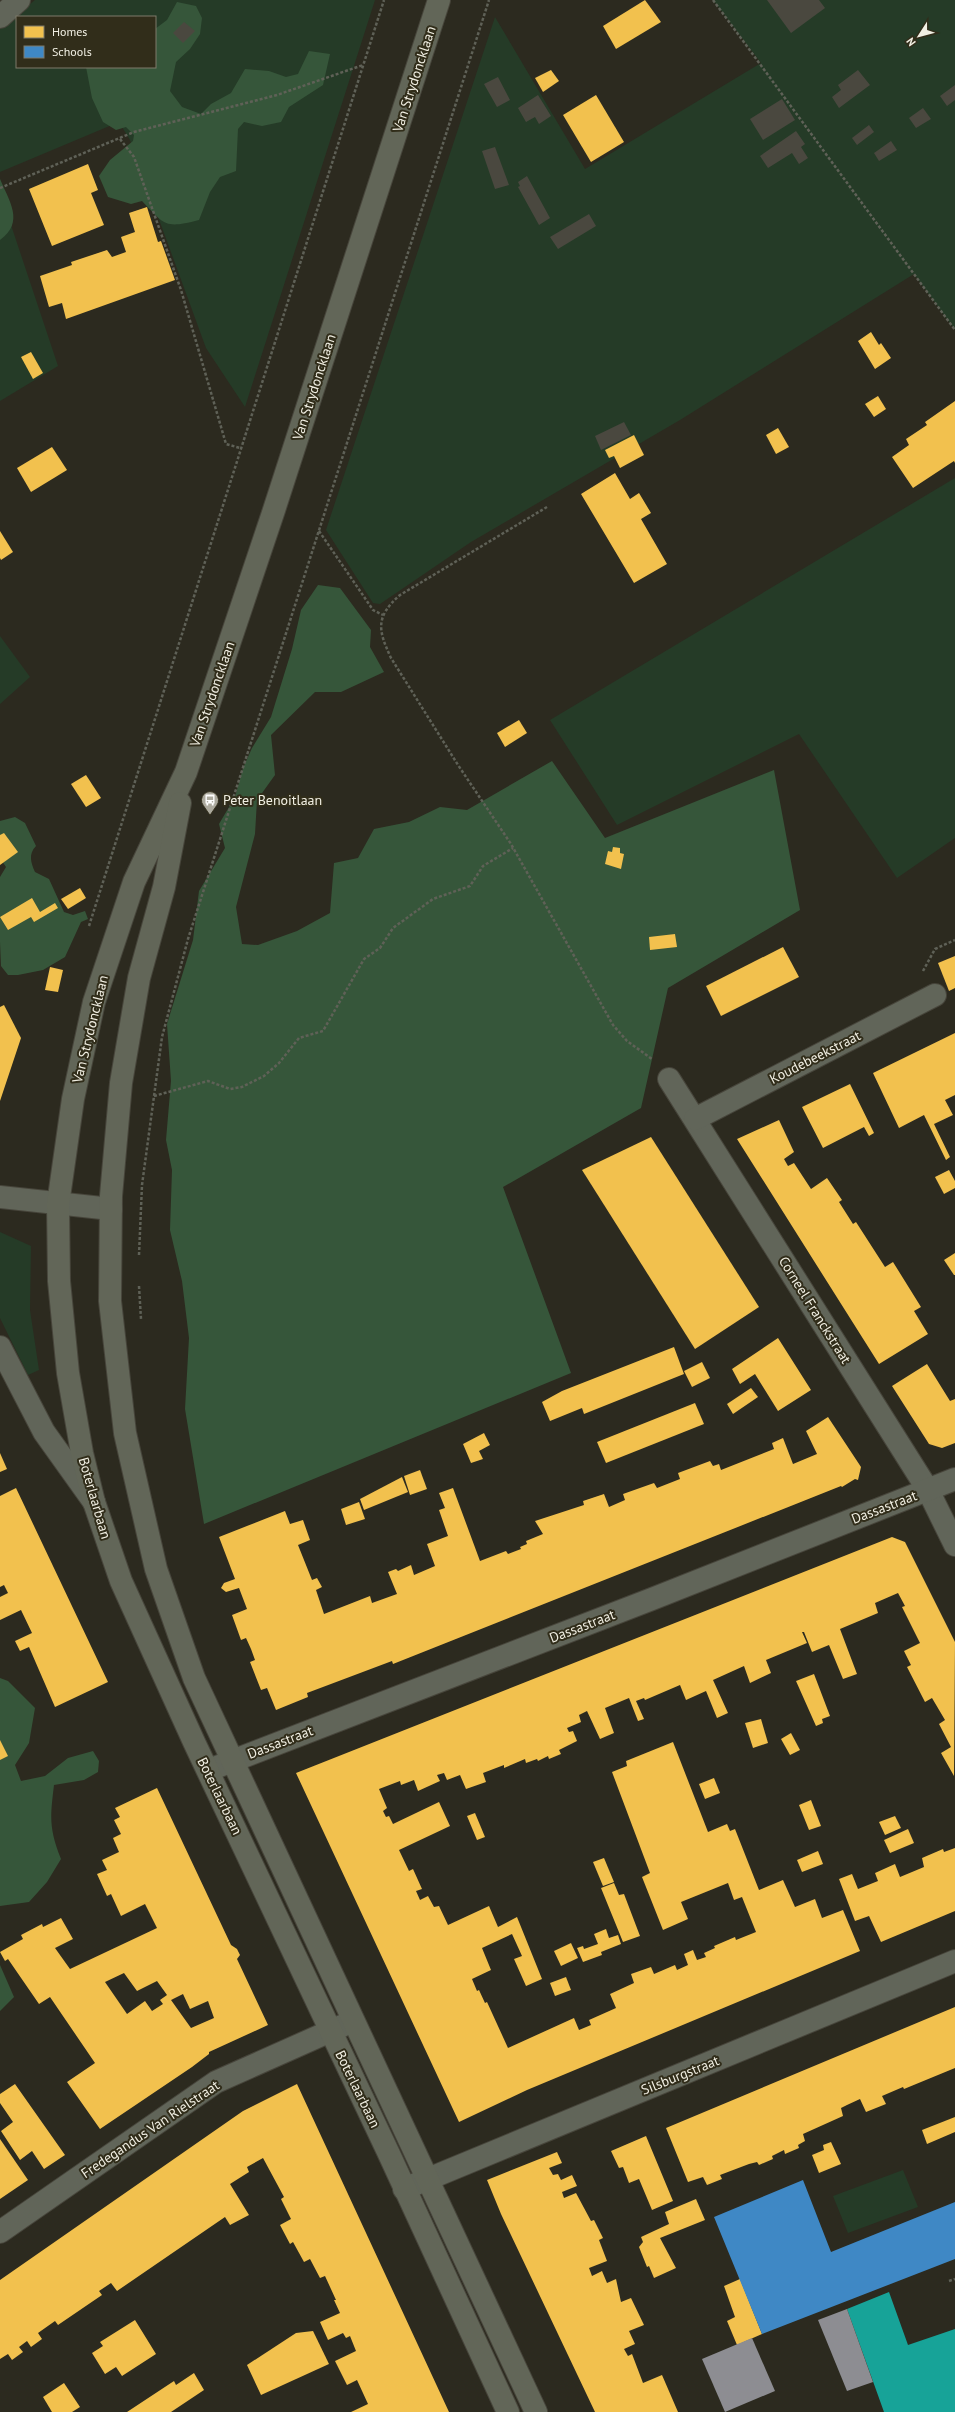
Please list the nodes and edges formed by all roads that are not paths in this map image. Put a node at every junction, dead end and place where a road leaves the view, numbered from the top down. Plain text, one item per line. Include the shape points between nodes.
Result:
1 (19, 0) edge
2 (440, 0) edge
3 (0, 17) edge
4 (186, 772) junction
5 (930, 998) road end
6 (669, 1079) road end
7 (695, 1119) junction
8 (0, 1197) edge
9 (58, 1204) junction
10 (110, 1209) junction
11 (0, 1347) edge
12 (955, 1480) edge
13 (928, 1490) junction
14 (94, 1502) junction
15 (955, 1545) edge
16 (231, 1761) junction
17 (209, 1770) junction
18 (955, 1961) edge
19 (353, 2021) junction
20 (330, 2032) junction
21 (427, 2180) junction
22 (404, 2189) junction
23 (0, 2232) edge
24 (508, 2412) edge
25 (536, 2412) edge

1 - 3 street
2 - 4 main road, Van Strydoncklaan
4 - 9 main road, Van Strydoncklaan via 134,882 94,1002 74,1099
4 - 10 main road, Van Strydoncklaan via 164,887 135,1000 121,1083
5 - 7 street, Koudebeekstraat
6 - 7 street, Corneel Franckstraat
7 - 13 street, Corneel Franckstraat
8 - 9 street
9 - 10 street
9 - 14 main road, Boterlaarbaan via 59,1281 68,1373 82,1453
10 - 16 main road, Boterlaarbaan via 110,1301 124,1433 156,1569 194,1678
11 - 14 street via 44,1432
12 - 13 street, Dassastraat
13 - 15 street, Corneel Franckstraat
13 - 16 street, Dassastraat
14 - 17 main road, Boterlaarbaan via 121,1581
16 - 17 street, Dassastraat
16 - 19 main road, Boterlaarbaan
17 - 20 main road, Boterlaarbaan
18 - 21 street, Silsburgstraat
19 - 20 street, Fredegandus Van Rielstraat
19 - 21 main road, Boterlaarbaan
20 - 22 main road, Boterlaarbaan
20 - 23 street, Fredegandus Van Rielstraat via 216,2082
21 - 22 street, Silsburgstraat
21 - 25 main road, Boterlaarbaan
22 - 24 main road, Boterlaarbaan

